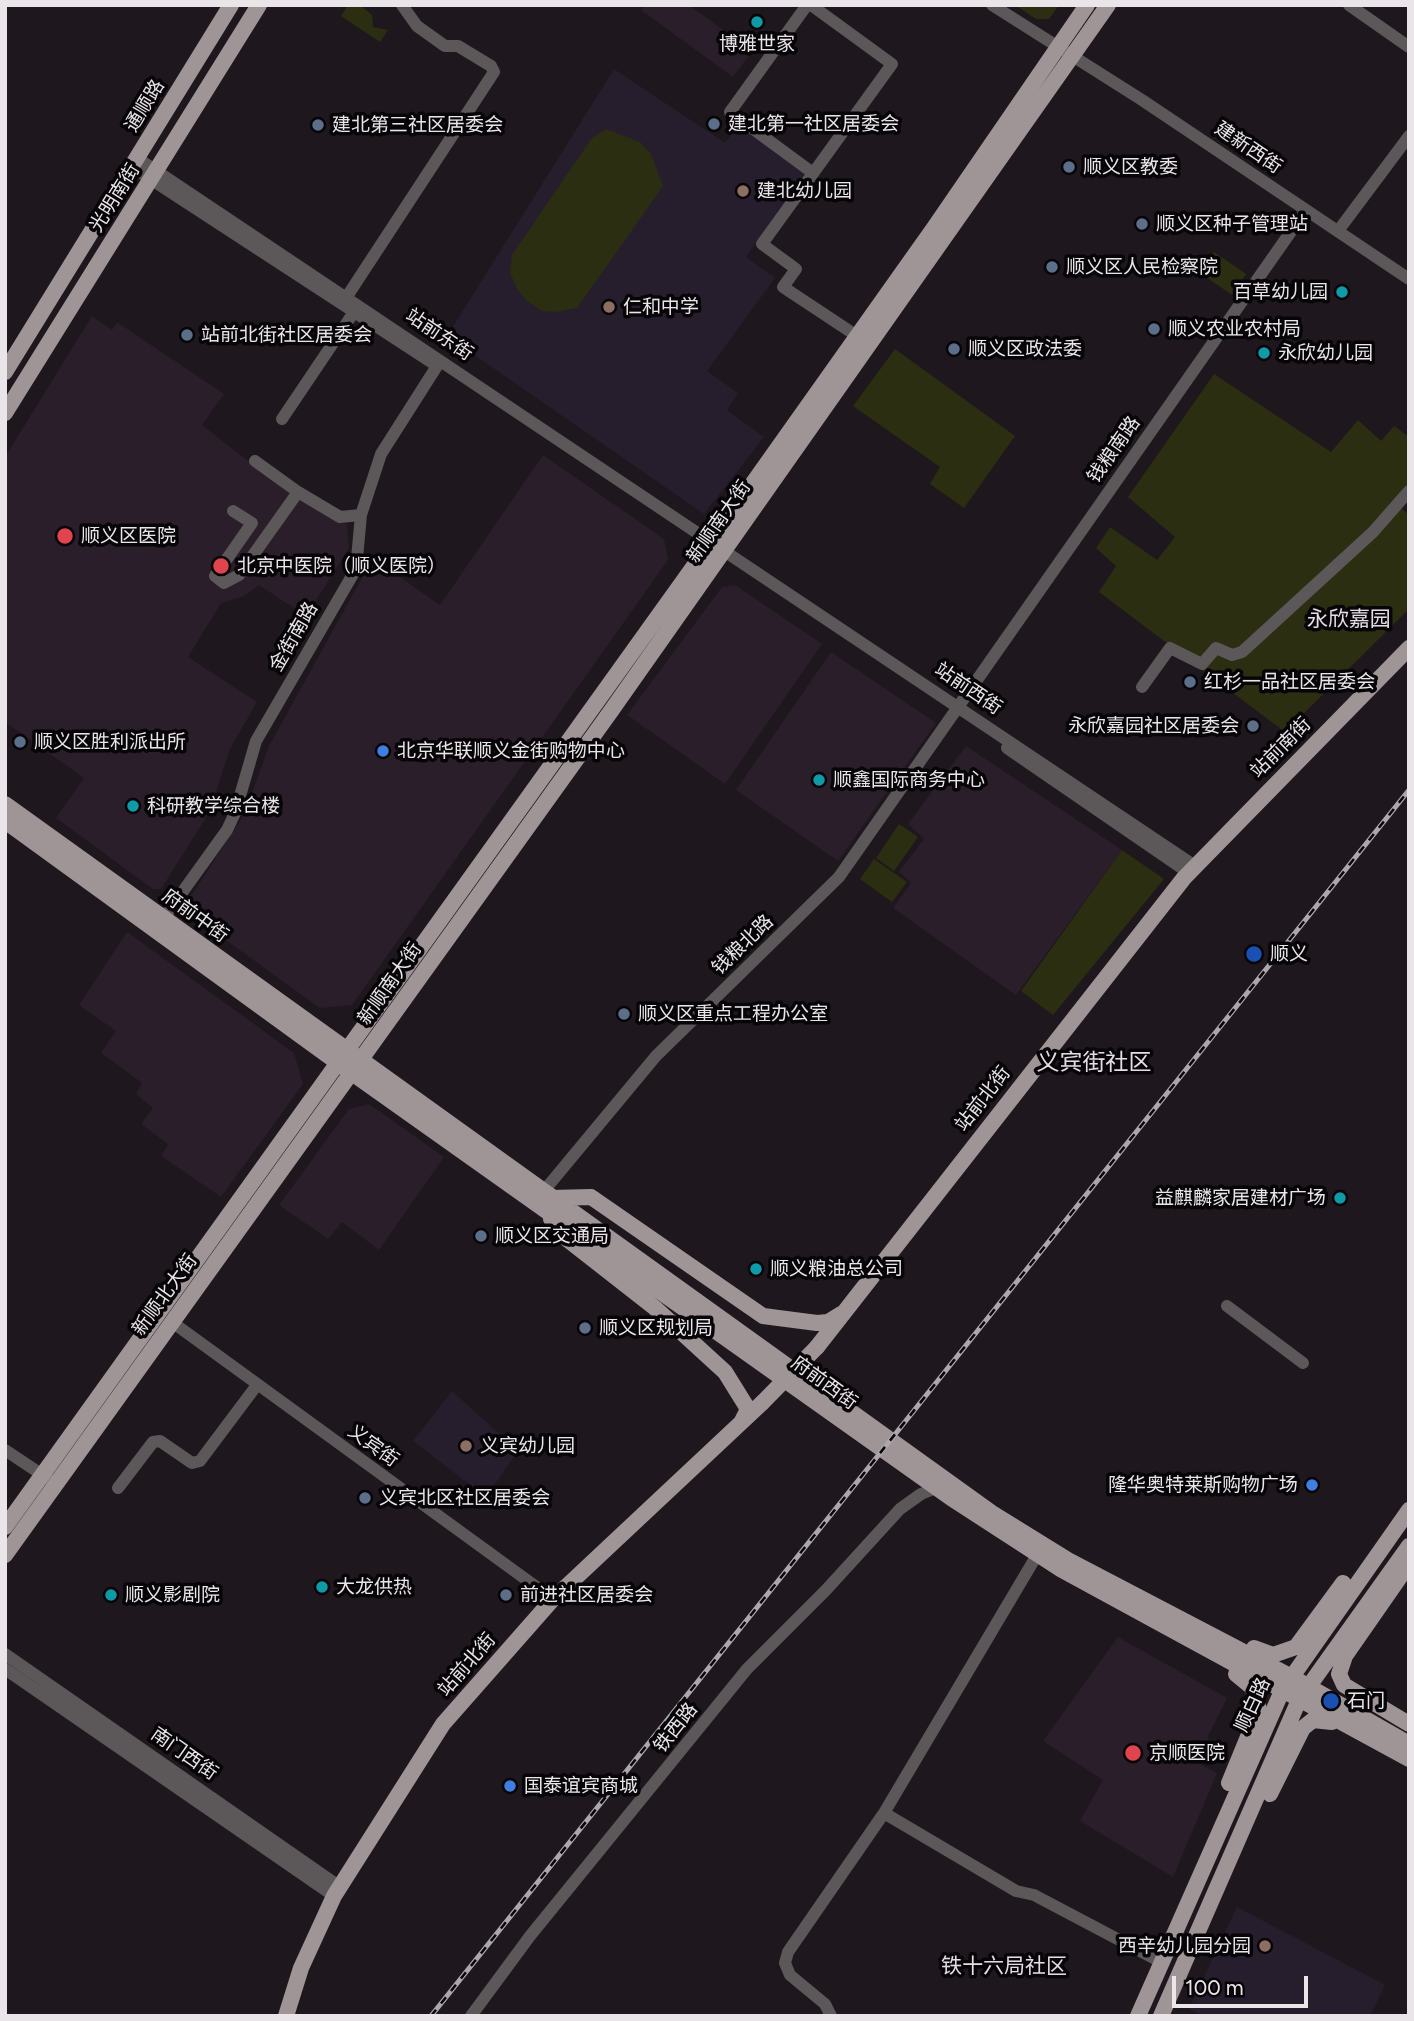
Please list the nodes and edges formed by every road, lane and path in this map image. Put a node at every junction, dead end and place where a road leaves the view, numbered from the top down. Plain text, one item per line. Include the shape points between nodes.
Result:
1 (231, 5) edge
2 (260, 5) edge
3 (402, 5) edge
4 (809, 5) edge
5 (992, 5) edge
6 (1087, 5) edge
7 (1108, 5) edge
8 (1349, 5) edge
9 (1409, 47) edge
10 (1065, 52) junction
11 (1409, 136) edge
12 (134, 163) junction
13 (813, 173) junction
14 (154, 175) junction
15 (1306, 210) junction
16 (1338, 231) junction
17 (1409, 279) edge
18 (344, 300) junction
19 (354, 312) junction
20 (857, 336) junction
21 (437, 366) junction
22 (5, 372) edge
23 (5, 413) edge
24 (282, 419) dead end
25 (255, 461) dead end
26 (1409, 491) edge
27 (298, 492) junction
28 (233, 511) dead end
29 (361, 515) junction
30 (717, 548) junction
31 (1409, 648) edge
32 (1142, 687) dead end
33 (956, 710) junction
34 (5, 804) edge
35 (5, 821) edge
36 (1189, 872) junction
37 (163, 919) junction
38 (342, 1057) junction
39 (356, 1067) junction
40 (546, 1200) junction
41 (1227, 1306) dead end
42 (847, 1308) junction
43 (172, 1322) junction
44 (1303, 1363) dead end
45 (257, 1385) junction
46 (741, 1423) junction
47 (5, 1450) edge
48 (49, 1480) junction
49 (117, 1488) dead end
50 (936, 1488) junction
51 (1409, 1510) edge
52 (1393, 1532) junction
53 (11, 1533) edge
54 (1409, 1546) edge
55 (5, 1555) edge
56 (1037, 1555) junction
57 (5, 1562) edge
58 (1409, 1564) edge
59 (553, 1599) junction
60 (1174, 1623) junction
61 (5, 1646) edge
62 (5, 1654) edge
63 (5, 1669) edge
64 (5, 1675) edge
65 (39, 1684) junction
66 (1295, 1688) junction
67 (1409, 1724) edge
68 (1360, 1732) junction
69 (1409, 1744) edge
70 (1409, 1759) edge
71 (884, 1813) junction
72 (1212, 1846) junction
73 (1230, 1858) junction
74 (337, 1891) junction
75 (1161, 1962) junction
76 (286, 2016) edge
77 (471, 2016) edge
78 (831, 2016) edge
79 (1138, 2016) edge
80 (1161, 2016) edge

1 - 12 main road, 通顺路
2 - 14 main road, 光明南街
3 - 18 street via 417,26 445,46 458,46 494,72
4 - 13 street via 730,112
4 - 13 street via 892,64
5 - 10 street, 建新西街
6 - 10 main road, 新顺南大街
7 - 10 main road, 新顺南大街
8 - 9 street
10 - 15 street, 建新西街
10 - 20 main road, 新顺南大街
10 - 30 main road, 新顺南大街
11 - 16 street
12 - 14 street, 站前东街
12 - 22 main road, 通顺路
13 - 20 street via 762,244 796,269 783,287
14 - 18 street, 站前东街
14 - 23 main road, 光明南街
15 - 16 street, 建新西街
15 - 33 street, 钱粮南路
16 - 17 street, 建新西街
18 - 19 street, 站前东街
18 - 30 street, 站前东街
19 - 21 street, 站前东街
19 - 24 street
20 - 30 main road, 新顺南大街
21 - 29 street, 金街南路 via 381,454
21 - 30 street, 站前东街
25 - 27 street
26 - 32 street via 1373,532 1242,652 1216,648 1202,664 1170,648
27 - 28 street via 239,575 224,583 215,576 252,523
27 - 29 street via 340,517
29 - 37 street, 金街南路 via 356,569 256,741 227,830
30 - 33 street, 站前西街
30 - 38 main road, 新顺南大街
30 - 39 main road, 新顺南大街
31 - 36 main road, 站前南街
33 - 36 street, 站前西街
33 - 40 street, 钱粮北路 via 839,877 656,1056
34 - 37 main road, 府前中街
35 - 38 main road, 府前中街
36 - 42 main road, 站前北街
37 - 38 main road, 府前中街
38 - 39 main road, 府前中街
38 - 48 main road, 新顺北大街
39 - 40 main road, 府前西街
39 - 43 main road, 新顺北大街
40 - 42 main road via 591,1197 763,1316 828,1322
40 - 46 main road via 563,1236 655,1308 725,1373 748,1409
40 - 50 main road, 府前西街
40 - 60 main road, 府前西街 via 992,1513
41 - 44 street
42 - 46 main road, 站前北街, bridge via 817,1347
43 - 45 street, 义宾街
43 - 48 main road, 新顺北大街
45 - 49 street via 200,1461 192,1463 160,1441 153,1442
45 - 59 street, 义宾街
46 - 59 main road, 站前北街
47 - 48 street
48 - 53 main road, 新顺北大街
50 - 56 main road, 府前西街
50 - 77 street, 铁西路 via 900,1509 747,1669 530,1936
51 - 52 main road, 顺白路
52 - 60 main road via 1367,1552 1291,1651 1264,1653 1212,1625
52 - 66 main road, 顺白路
53 - 55 main road, 新顺北大街
53 - 57 street
54 - 66 main road, 顺白路
56 - 60 main road, 府前西街
56 - 71 street
58 - 67 main road via 1345,1656 1339,1674 1343,1685
59 - 74 main road, 站前北街 via 443,1724
60 - 66 main road, 府前西街
60 - 72 main road via 1185,1645 1248,1681 1259,1710 1215,1817
61 - 65 street via 25,1660
62 - 65 street, 南门西街
63 - 65 street, 南门西街
64 - 65 street
65 - 74 street, 南门西街
66 - 68 main road
66 - 69 main road
66 - 72 main road, 顺白路
66 - 73 main road, 顺白路
68 - 70 main road
68 - 73 main road via 1321,1719 1303,1728 1254,1831
71 - 75 street via 1016,1891 1034,1895
71 - 78 street via 788,1952 785,1963 790,1975 825,2004
72 - 75 main road, 顺白路
73 - 80 main road, 顺白路
74 - 76 main road, 站前北街 via 301,1968
75 - 79 main road, 顺白路

